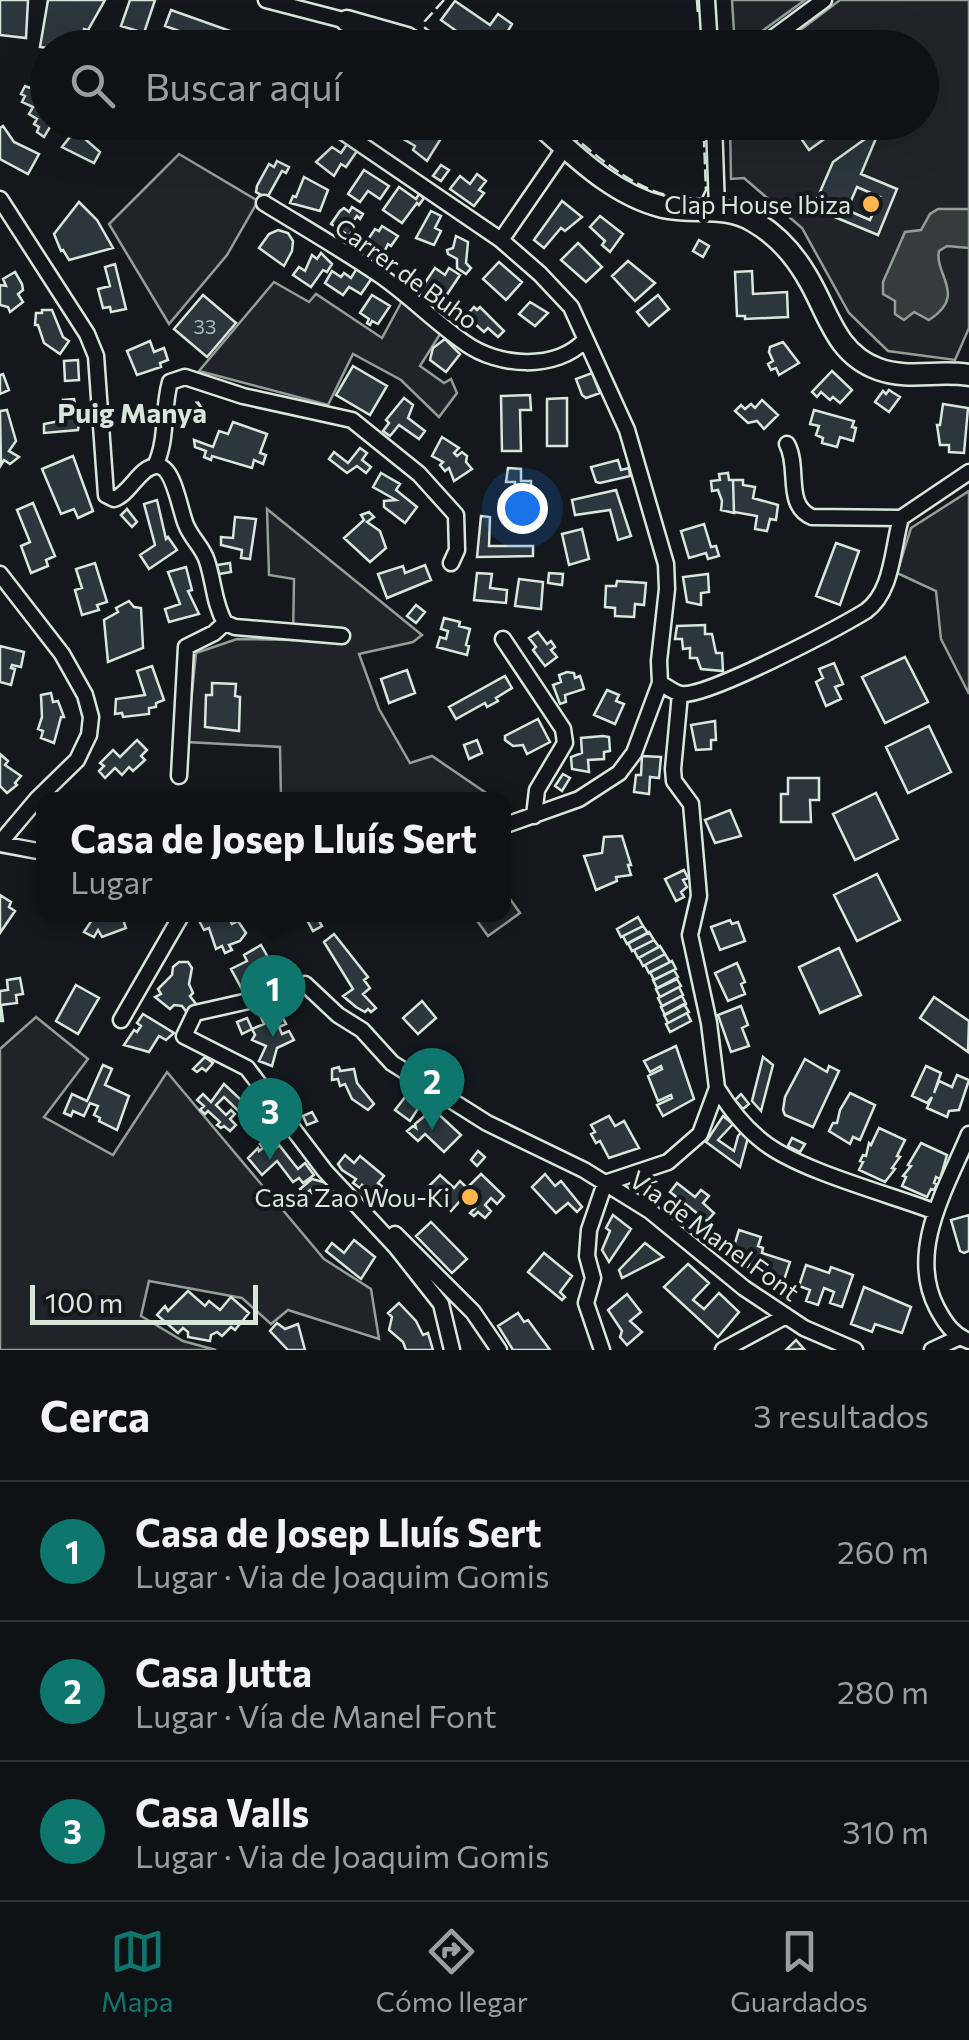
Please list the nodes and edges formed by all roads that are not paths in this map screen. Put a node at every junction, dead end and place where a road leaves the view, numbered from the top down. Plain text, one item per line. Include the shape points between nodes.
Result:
1 (266, 0) edge
2 (707, 0) edge
3 (824, 0) edge
4 (347, 21) joint
5 (379, 30) edge
6 (709, 30) edge
7 (783, 30) edge
8 (355, 140) edge
9 (557, 140) edge
10 (715, 140) edge
11 (565, 147) junction
12 (0, 199) edge
13 (264, 202) dead end
14 (717, 210) junction
15 (501, 240) junction
16 (585, 340) junction
17 (969, 375) edge
18 (786, 444) dead end
19 (155, 466) junction
20 (969, 472) edge
21 (901, 518) junction
22 (450, 563) dead end
23 (0, 574) edge
24 (224, 623) junction
25 (342, 636) dead end
26 (504, 639) dead end
27 (660, 683) junction
28 (680, 694) junction
29 (179, 776) dead end
30 (44, 792) edge
31 (36, 800) edge
32 (534, 816) junction
33 (511, 823) edge
34 (0, 844) edge
35 (36, 851) edge
36 (177, 922) edge
37 (121, 1020) dead end
38 (717, 1088) junction
39 (969, 1134) edge
40 (605, 1183) junction
41 (936, 1212) junction
42 (386, 1235) junction
43 (786, 1316) junction
44 (964, 1339) edge
45 (452, 1350) edge
46 (499, 1350) edge
47 (602, 1350) edge
48 (723, 1350) edge
49 (855, 1350) edge
50 (932, 1350) edge

1 - 4 street
2 - 6 street
3 - 7 street
4 - 5 street
8 - 15 street
9 - 11 street
10 - 14 street
11 - 14 street via 632,196
11 - 15 street
12 - 19 street via 96,356 106,495 124,496
13 - 16 street, Carrer de Buho via 378,274 467,345 505,360 536,362 564,357
14 - 17 street via 753,221 783,245 808,276 831,328 860,359 907,376
15 - 16 street via 571,307
16 - 27 street via 627,430 666,564
18 - 21 street via 802,512
19 - 22 street via 164,449 170,382 185,377 352,420 419,474 456,515 457,550
19 - 24 street via 170,476 186,527 204,553
20 - 21 street
21 - 28 street via 877,603 732,680
23 - 30 street via 62,654 92,717 77,760
24 - 25 street
24 - 29 street via 186,646
26 - 32 street via 563,729 564,742 537,790
27 - 28 street
27 - 32 street via 619,773 579,799
28 - 38 street via 672,769 691,804 699,896 690,935
31 - 34 street
32 - 33 street
34 - 35 street
36 - 37 street
38 - 40 street via 690,1144 668,1162
38 - 41 street via 735,1116 792,1159
39 - 41 street
40 - 42 street, Vía de Manel Font via 487,1123 392,1063 305,984 195,1013 184,1036 247,1068 325,1171
40 - 43 street, Vía de Manel Font
40 - 47 street via 589,1230 594,1278 586,1303
41 - 44 street via 926,1278 945,1322
42 - 45 street via 441,1304
42 - 46 street via 396,1234 431,1268
43 - 48 street
43 - 49 street, Vía de Manel Font
44 - 50 street

